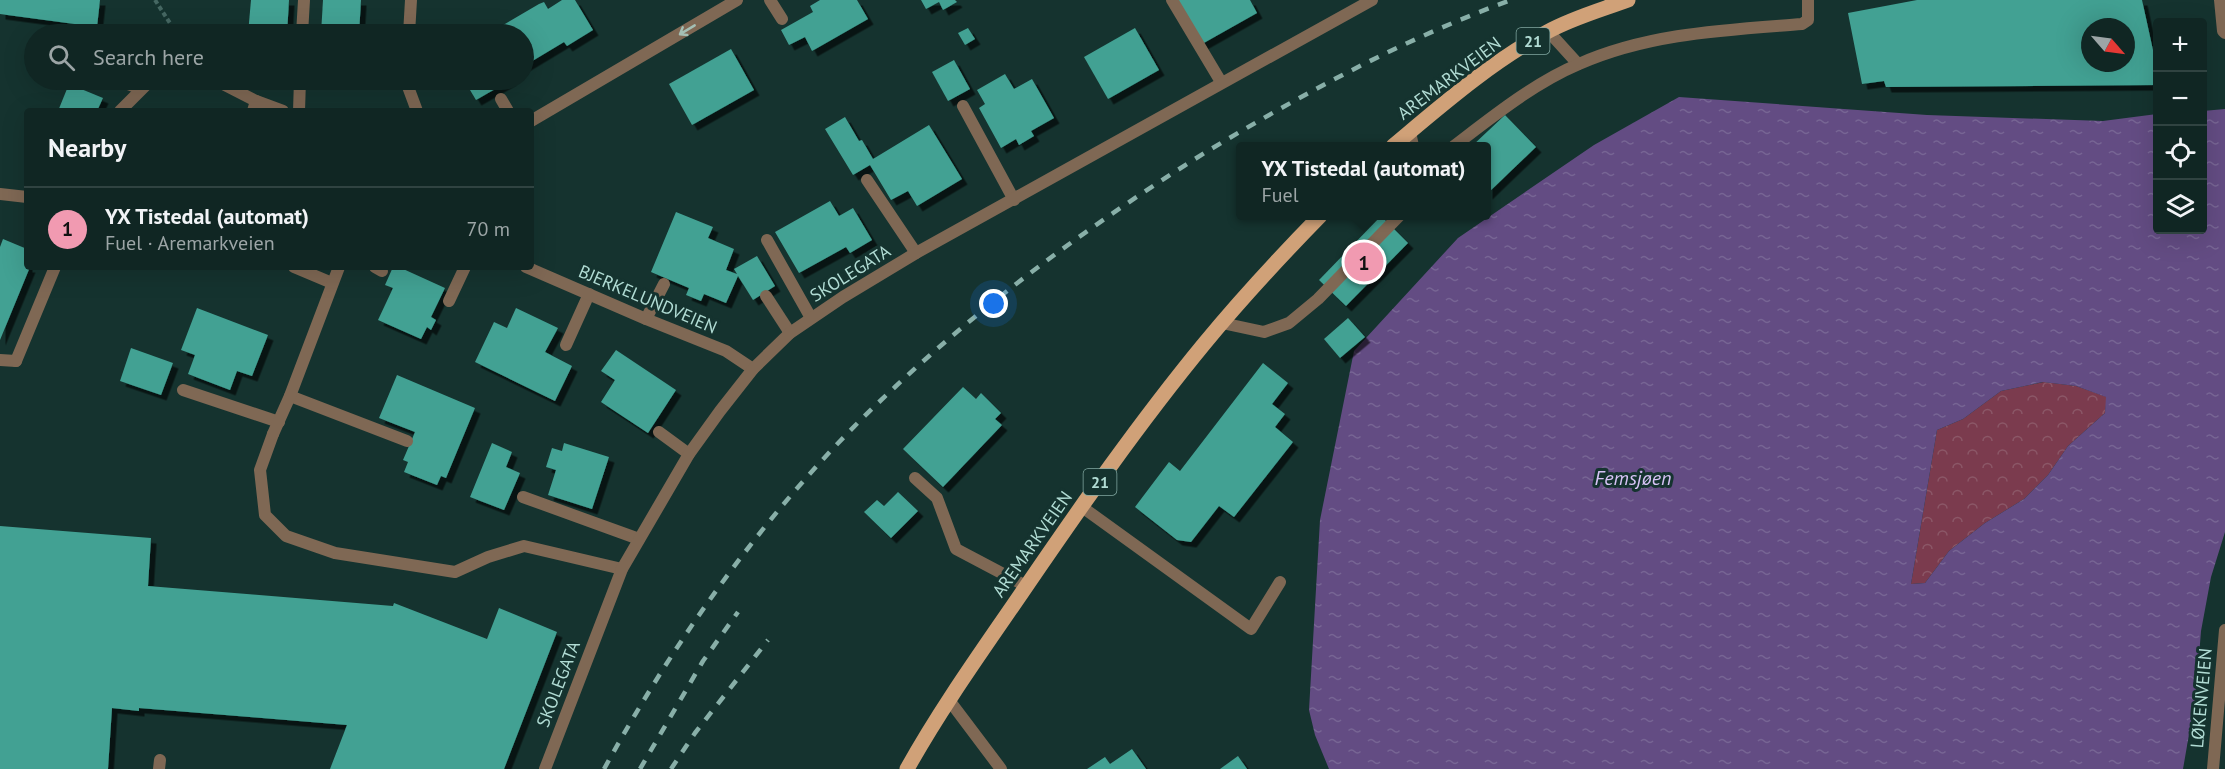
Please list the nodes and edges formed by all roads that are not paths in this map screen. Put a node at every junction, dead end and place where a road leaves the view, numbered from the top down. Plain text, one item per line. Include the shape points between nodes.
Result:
1 (304, 0) edge
2 (411, 0) edge
3 (737, 0) edge
4 (770, 0) edge
5 (1172, 0) edge
6 (1372, 0) edge
7 (1628, 0) edge
8 (1808, 0) edge
9 (2222, 2) edge
10 (782, 19) dead end
11 (303, 24) edge
12 (410, 24) edge
13 (1548, 31) junction
14 (2225, 33) edge
15 (1578, 64) junction
16 (1221, 82) junction
17 (140, 90) edge
18 (230, 90) edge
19 (300, 90) edge
20 (410, 90) edge
21 (501, 99) dead end
22 (254, 106) edge
23 (963, 106) dead end
24 (123, 108) edge
25 (299, 108) edge
26 (416, 108) edge
27 (506, 108) edge
28 (534, 119) edge
29 (1411, 139) edge
30 (1460, 142) edge
31 (867, 180) dead end
32 (0, 194) edge
33 (24, 197) edge
34 (1014, 200) junction
35 (1316, 220) edge
36 (1395, 220) edge
37 (767, 240) dead end
38 (916, 253) junction
39 (54, 270) edge
40 (301, 270) edge
41 (338, 270) edge
42 (464, 270) edge
43 (533, 270) edge
44 (332, 283) junction
45 (664, 284) dead end
46 (589, 294) junction
47 (766, 296) dead end
48 (449, 301) dead end
49 (811, 318) junction
50 (646, 319) junction
51 (1222, 323) junction
52 (790, 333) junction
53 (566, 345) dead end
54 (0, 360) edge
55 (753, 369) junction
56 (183, 390) dead end
57 (290, 396) junction
58 (279, 422) junction
59 (659, 432) dead end
60 (407, 441) dead end
61 (689, 454) junction
62 (915, 478) dead end
63 (523, 497) dead end
64 (1082, 507) junction
65 (639, 539) junction
66 (622, 569) junction
67 (1280, 582) dead end
68 (1026, 586) junction
69 (2225, 630) edge
70 (949, 700) junction
71 (545, 769) edge
72 (906, 769) edge
73 (1002, 769) edge
74 (2213, 769) edge

1 - 11 street
2 - 12 street
3 -> 28 street
4 - 10 street
5 - 16 street
6 - 16 street, SKOLEGATA
7 - 13 main road, AREMARKVEIEN / 21
8 - 15 street via 1808,20 1802,24 1685,34 1644,42
9 - 14 street
13 - 15 street
13 - 29 main road, AREMARKVEIEN / 21 via 1447,100
15 - 30 street via 1512,101
16 - 34 street, SKOLEGATA
17 - 24 street
18 - 22 street
19 - 25 street
20 - 26 street
21 - 27 street
23 - 34 street
31 - 38 street
32 - 33 street
34 - 38 street, SKOLEGATA
35 - 51 main road, AREMARKVEIEN / 21
36 - 51 street via 1318,299 1289,322 1264,332
37 - 49 street
38 - 49 street, SKOLEGATA
39 - 54 street via 16,361
40 - 44 street
41 - 44 street
42 - 48 street
43 - 46 street, BJERKELUNDVEIEN
44 - 57 street
45 - 50 street
46 - 50 street, BJERKELUNDVEIEN
46 - 53 street
47 - 52 street
49 - 52 street, SKOLEGATA
50 - 55 street, BJERKELUNDVEIEN via 726,351
51 - 64 main road, AREMARKVEIEN / 21
52 - 55 street, SKOLEGATA
55 - 61 street, SKOLEGATA
56 - 58 street
57 - 58 street
57 - 60 street
58 - 66 street via 260,470 265,515 286,536 335,553 455,572 525,546
59 - 61 street
61 - 65 street, SKOLEGATA
62 - 68 street via 937,498 956,549
63 - 65 street
64 - 67 street via 1251,629
64 - 68 main road, AREMARKVEIEN / 21
65 - 66 street, SKOLEGATA
66 - 71 street, SKOLEGATA
68 - 70 main road, AREMARKVEIEN / 21
69 - 74 street, LØKENVEIEN
70 - 72 main road, AREMARKVEIEN / 21
70 - 73 street

